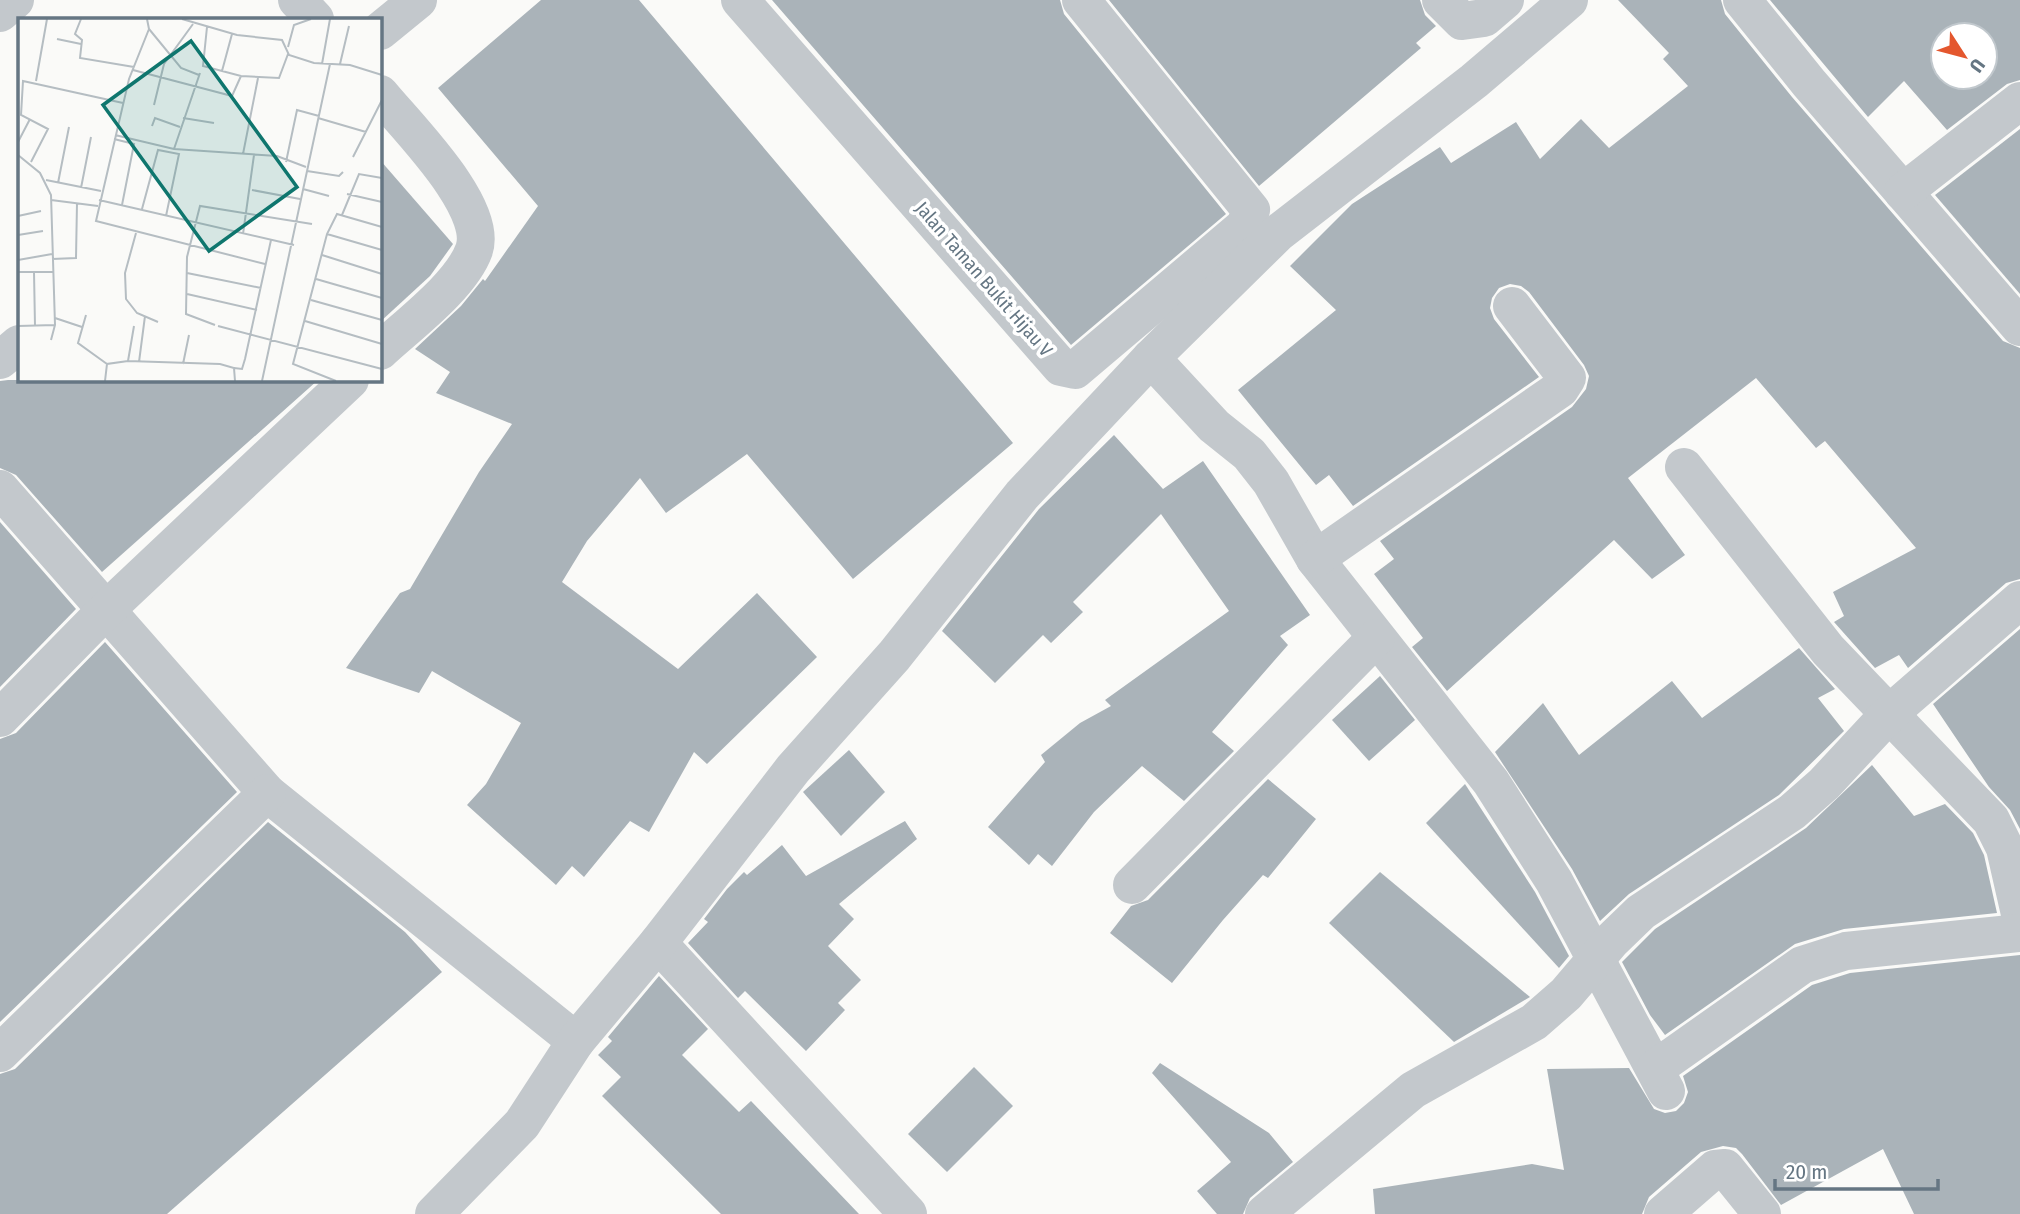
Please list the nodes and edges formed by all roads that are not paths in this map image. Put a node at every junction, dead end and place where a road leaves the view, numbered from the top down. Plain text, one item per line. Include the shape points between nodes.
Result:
1 (15, 0) edge
2 (298, 0) edge
3 (418, 0) edge
4 (740, 0) edge
5 (1081, 0) edge
6 (1441, 0) edge
7 (1505, 0) edge
8 (1569, 0) edge
9 (1742, 0) edge
10 (0, 13) edge
11 (314, 18) edge
12 (382, 29) edge
13 (382, 96) edge
14 (2020, 101) edge
15 (1903, 192) junction
16 (1513, 306) dead end
17 (2020, 327) edge
18 (18, 345) edge
19 (382, 349) edge
20 (1151, 358) junction
21 (0, 360) edge
22 (348, 382) edge
23 (1684, 467) dead end
24 (0, 489) edge
25 (1315, 559) junction
26 (2020, 600) edge
27 (106, 610) junction
28 (1377, 638) junction
29 (1890, 713) junction
30 (0, 718) edge
31 (267, 793) junction
32 (1132, 885) dead end
33 (2020, 914) edge
34 (2020, 933) edge
35 (658, 943) junction
36 (1596, 959) junction
37 (576, 1041) junction
38 (0, 1053) edge
39 (434, 1214) edge
40 (908, 1214) edge
41 (1264, 1214) edge
42 (1663, 1214) edge
43 (1762, 1214) edge

1 - 10 street
2 - 11 street
3 - 12 street
4 - 5 street, Jalan Taman Bukit Hijau V via 1061,367 1074,370 1245,226 1251,210
6 - 7 street via 1462,21 1484,18
8 - 20 street via 1474,81 1278,233
9 - 15 street
13 - 19 street via 459,192 472,215 475,248 460,275
14 - 15 street
15 - 17 street
16 - 25 street via 1567,377 1560,389
18 - 21 street
20 - 25 street via 1194,406 1249,454
20 - 35 street via 1021,495 894,656 793,769
22 - 27 street
23 - 29 street via 1828,650
24 - 27 street
25 - 28 street
26 - 29 street
27 - 30 street
27 - 31 street
28 - 32 street
28 - 36 street via 1491,782 1554,881
29 - 33 street via 1991,820 2005,848
29 - 36 street via 1792,812 1641,912
31 - 37 street
31 - 38 street
34 - 36 street via 1846,951 1802,965 1661,1080
35 - 37 street
35 - 40 street
36 - 41 street via 1534,1022 1413,1090
37 - 39 street via 522,1124
42 - 43 street via 1715,1169 1725,1168

